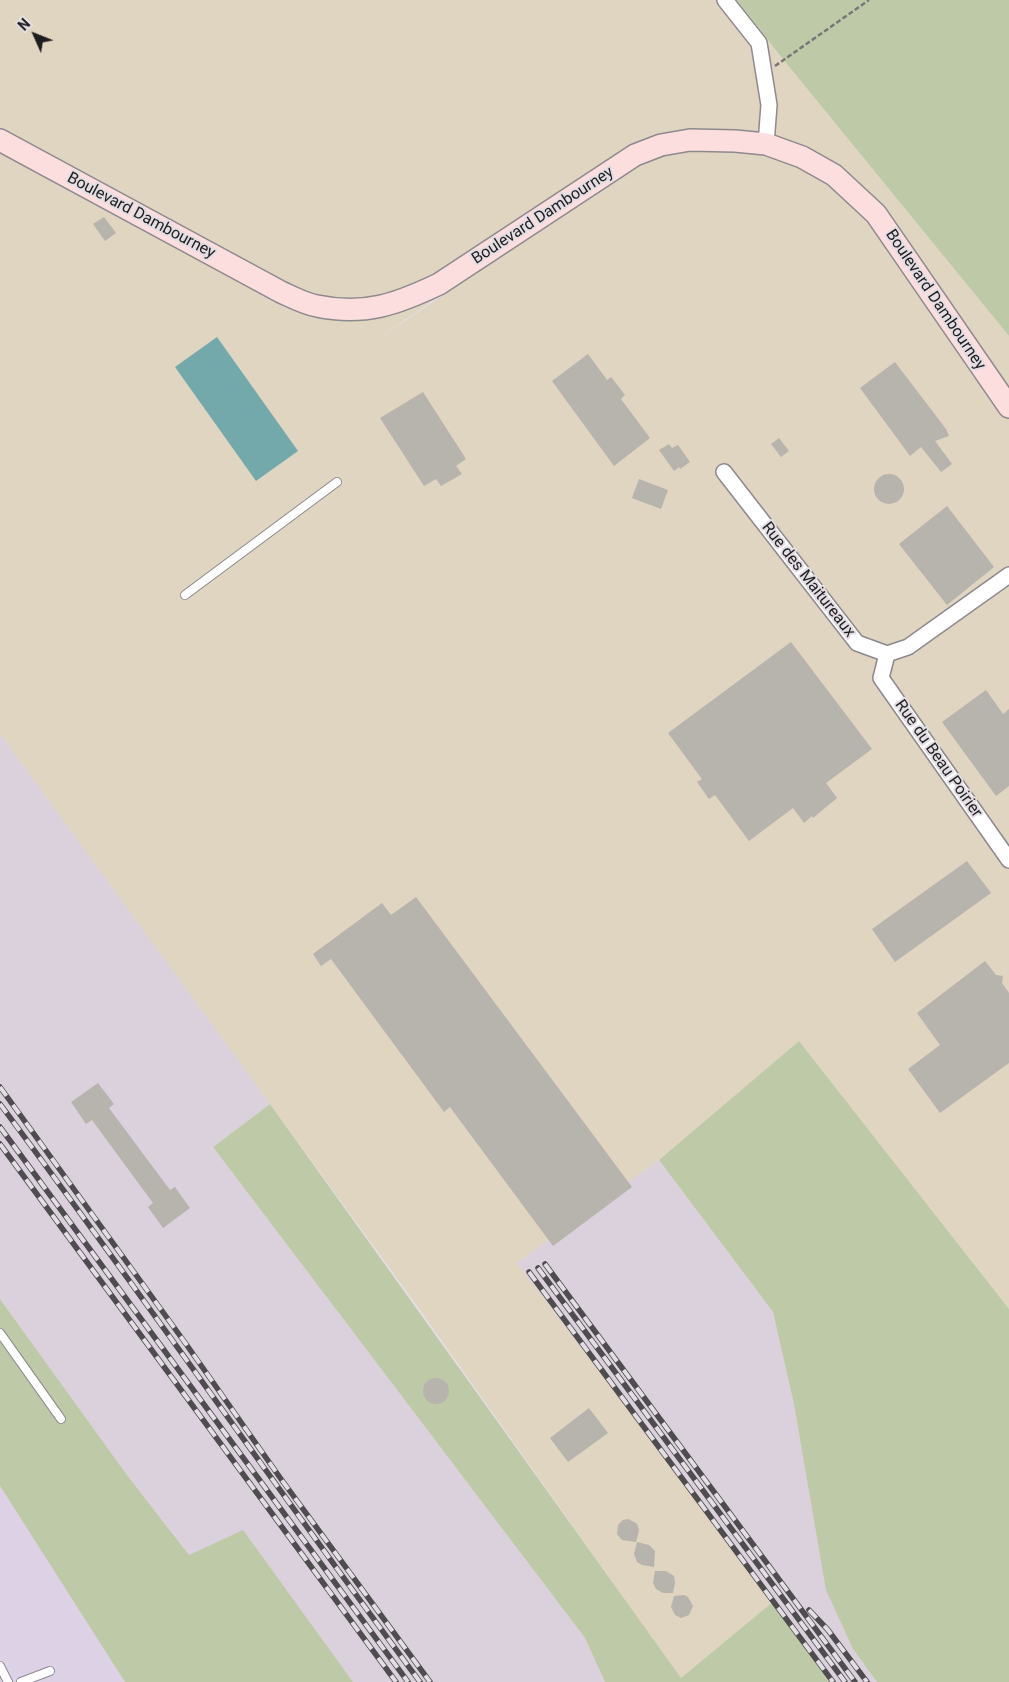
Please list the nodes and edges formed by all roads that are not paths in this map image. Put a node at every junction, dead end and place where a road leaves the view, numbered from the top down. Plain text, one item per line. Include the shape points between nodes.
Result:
1 (725, 0) edge
2 (0, 140) edge
3 (766, 144) junction
4 (1009, 407) edge
5 (724, 472) dead end
6 (337, 482) dead end
7 (1009, 575) edge
8 (185, 595) dead end
9 (887, 654) junction
10 (1009, 860) edge
11 (0, 1333) edge
12 (61, 1419) dead end
13 (0, 1666) edge
14 (50, 1671) dead end
15 (8, 1682) edge
16 (21, 1682) edge

1 - 3 street via 759,43 769,105
2 - 3 street, Boulevard Dambourney via 281,292 316,306 349,309 375,308 440,284 635,155 662,145 690,140
3 - 4 street, Boulevard Dambourney via 802,156 834,175 876,214
5 - 9 street, Rue des Maitureaux via 857,643
6 - 8 lane
7 - 9 street via 908,647
9 - 10 street, Rue du Beau Poirier via 881,678
11 - 12 lane
13 - 15 lane
14 - 16 lane

